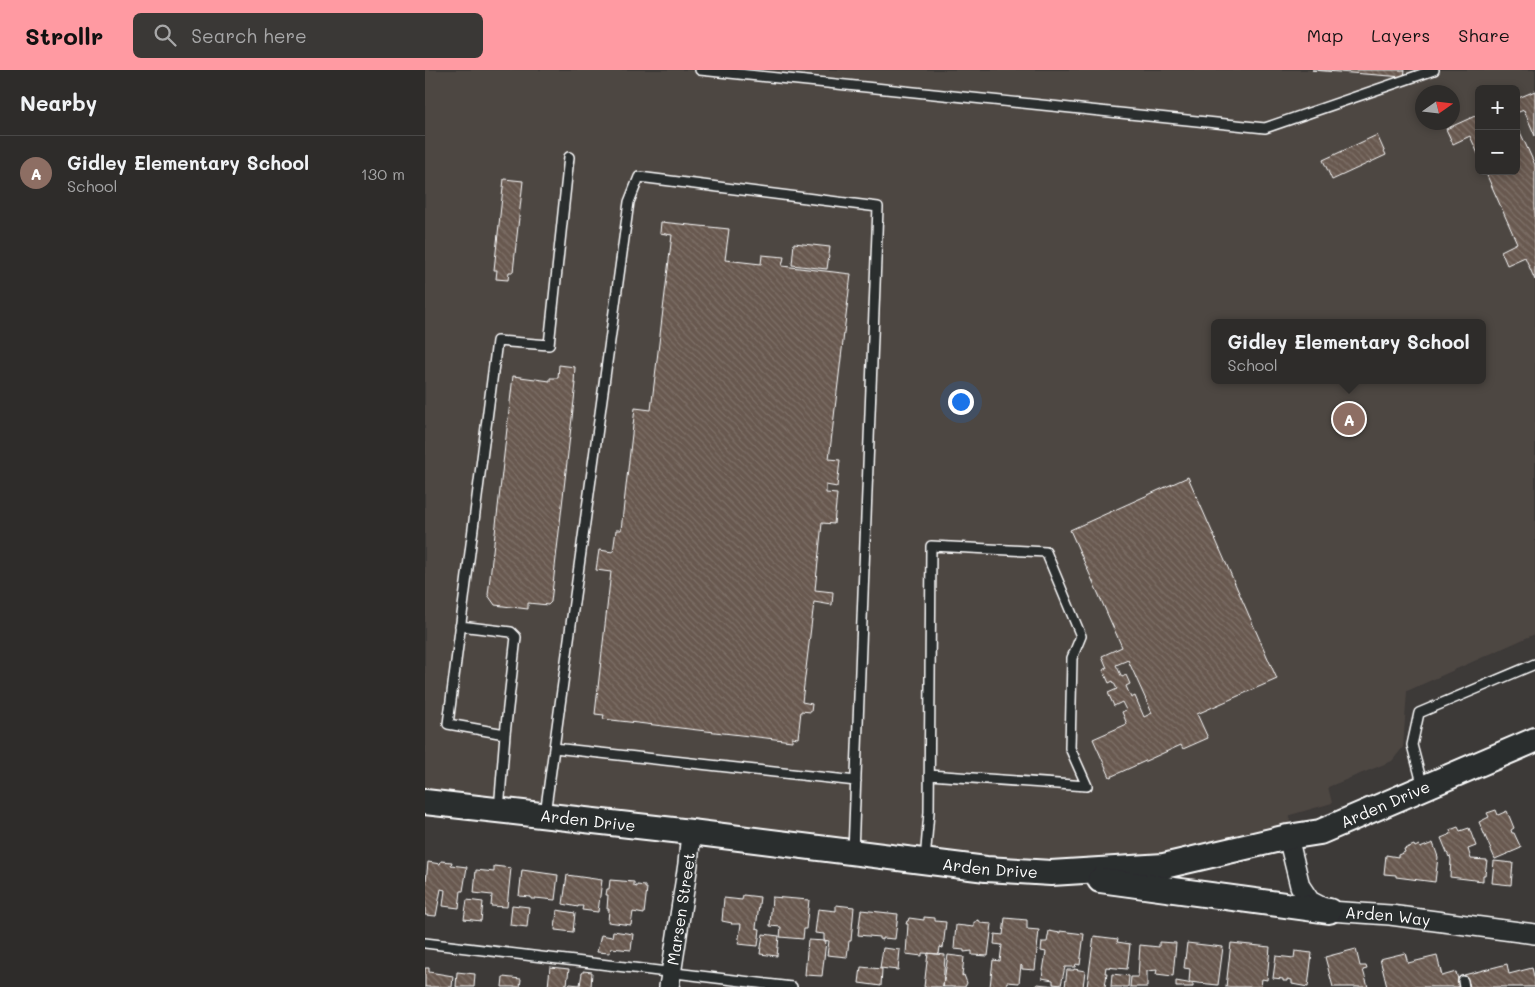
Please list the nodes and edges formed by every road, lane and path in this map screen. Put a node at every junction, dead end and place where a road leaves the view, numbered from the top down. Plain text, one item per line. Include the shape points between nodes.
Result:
1 (700, 70) edge
2 (1434, 70) edge
3 (569, 157) dead end
4 (461, 626) junction
5 (1535, 664) edge
6 (505, 734) junction
7 (1535, 740) edge
8 (554, 748) junction
9 (929, 775) junction
10 (856, 781) junction
11 (1423, 788) junction
12 (425, 802) edge
13 (499, 811) junction
14 (545, 816) junction
15 (691, 832) junction
16 (1288, 837) junction
17 (853, 852) junction
18 (925, 861) junction
19 (1051, 873) junction
20 (1329, 911) junction
21 (1535, 934) edge
22 (425, 943) edge
23 (670, 980) edge
24 (793, 987) edge

1 - 2 lane via 1265,128
3 - 4 lane via 549,345 497,341
4 - 6 lane via 511,632 516,637
4 - 6 lane via 448,724
5 - 11 lane via 1419,713 1412,745
6 - 13 lane
7 - 11 street, Arden Drive
8 - 10 lane
8 - 10 lane via 629,202 639,177 878,207
8 - 14 lane
9 - 9 lane via 931,546 1047,552 1081,636 1072,658 1070,748 1087,786
9 - 18 lane
10 - 17 lane
11 - 16 street, Arden Drive via 1319,832
12 - 13 street, Arden Drive
13 - 14 street, Arden Drive
14 - 15 street, Arden Drive
15 - 17 street, Arden Drive
15 - 23 street, Marsen Street
16 - 19 street, Arden Drive via 1164,866
16 - 20 street, Arden Way via 1299,886 1311,901
17 - 18 street, Arden Drive
18 - 19 street, Arden Drive
19 - 20 street
20 - 21 street, Arden Way
22 - 23 lane
23 - 24 lane

